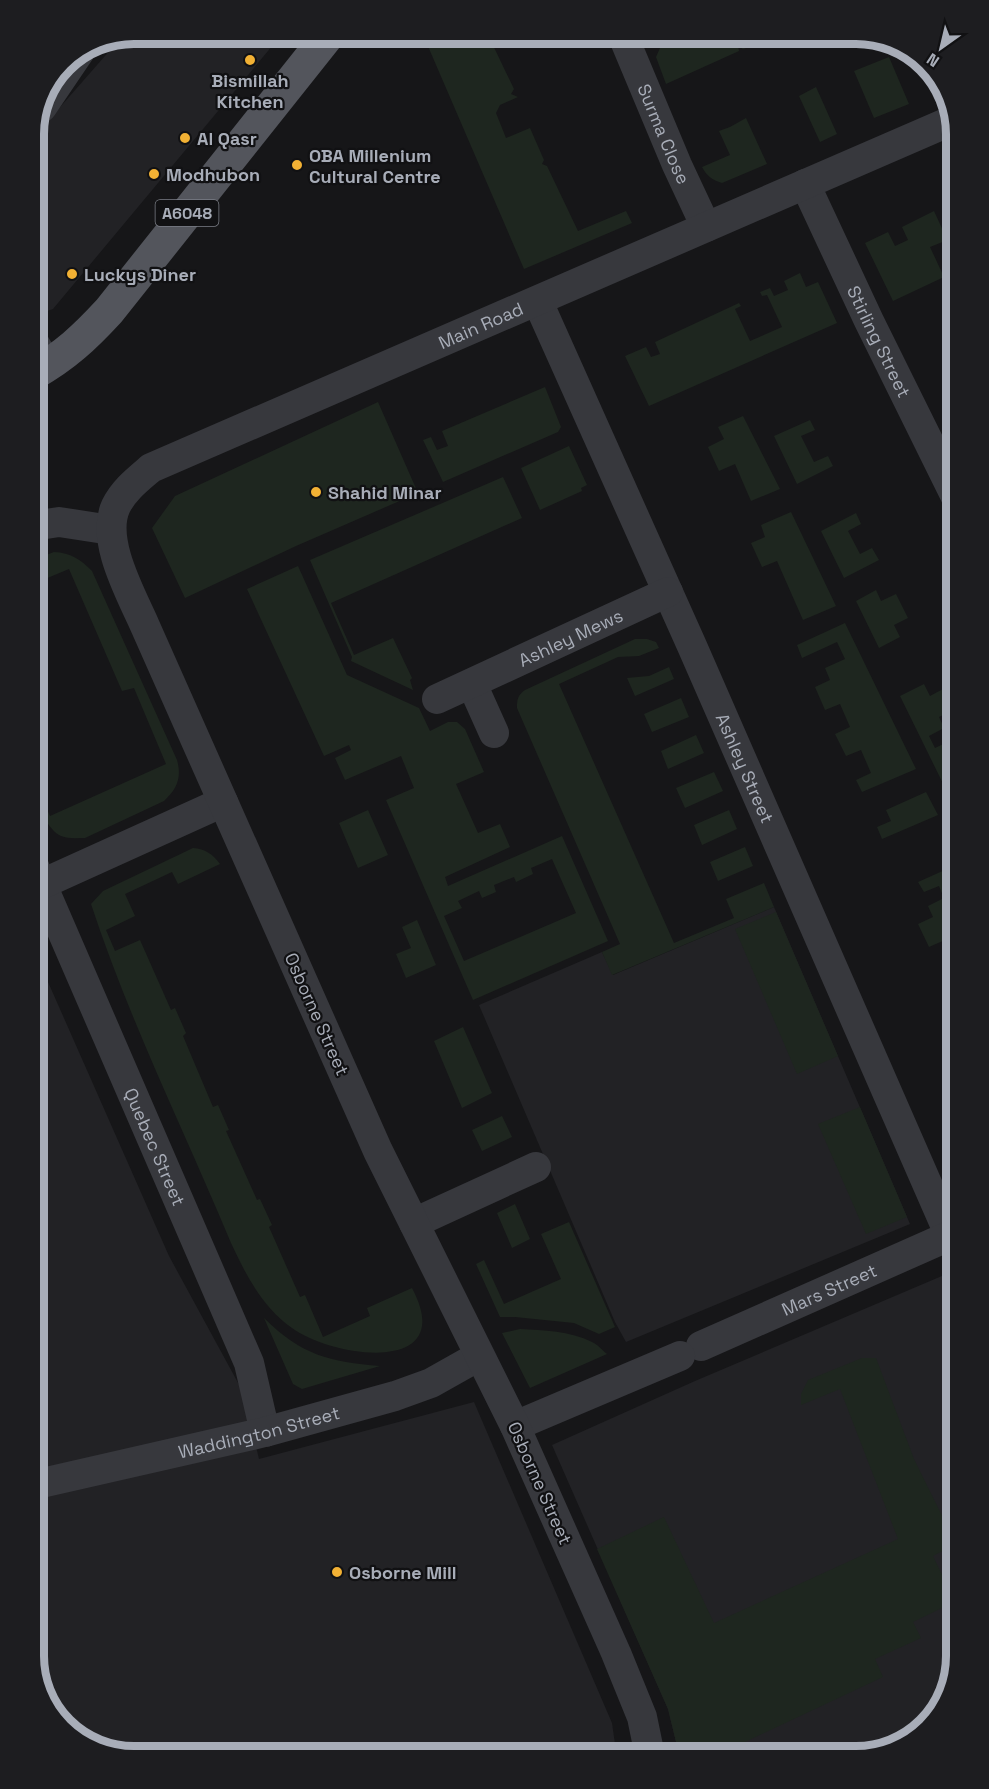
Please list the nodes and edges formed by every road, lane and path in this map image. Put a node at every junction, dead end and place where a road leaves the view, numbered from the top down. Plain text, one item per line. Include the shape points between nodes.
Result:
1 (321, 44) edge
2 (630, 44) edge
3 (945, 124) edge
4 (805, 184) junction
5 (706, 227) junction
6 (538, 302) junction
7 (44, 357) edge
8 (946, 477) edge
9 (44, 524) edge
10 (111, 530) junction
11 (668, 592) junction
12 (472, 684) junction
13 (436, 699) dead end
14 (494, 734) dead end
15 (223, 802) junction
16 (44, 871) edge
17 (44, 890) edge
18 (536, 1167) dead end
19 (946, 1219) edge
20 (414, 1223) junction
21 (946, 1238) edge
22 (479, 1356) junction
23 (515, 1426) junction
24 (265, 1432) junction
25 (44, 1482) edge
26 (648, 1746) edge

1 - 7 main road, A6048 via 109,311 81,342
2 - 5 street, Surma Close
3 - 4 street, Main Road
4 - 5 street, Main Road
4 - 8 street, Stirling Street
5 - 6 street, Main Road
6 - 10 street, Main Road via 151,468 130,485 116,508
6 - 11 street, Ashley Street
9 - 10 street via 59,522
10 - 15 street, Osborne Street via 117,560
11 - 12 street, Ashley Mews
11 - 19 street, Ashley Street
12 - 13 street, Ashley Mews
12 - 14 street
15 - 16 street
15 - 20 street, Osborne Street via 378,1151
17 - 24 street, Quebec Street via 249,1363
18 - 20 street
20 - 22 street, Osborne Street
21 - 23 street, Mars Street
22 - 23 street, Osborne Street
22 - 24 street, Waddington Street via 395,1396
23 - 26 street, Osborne Street via 616,1653 642,1718
24 - 25 street, Waddington Street

